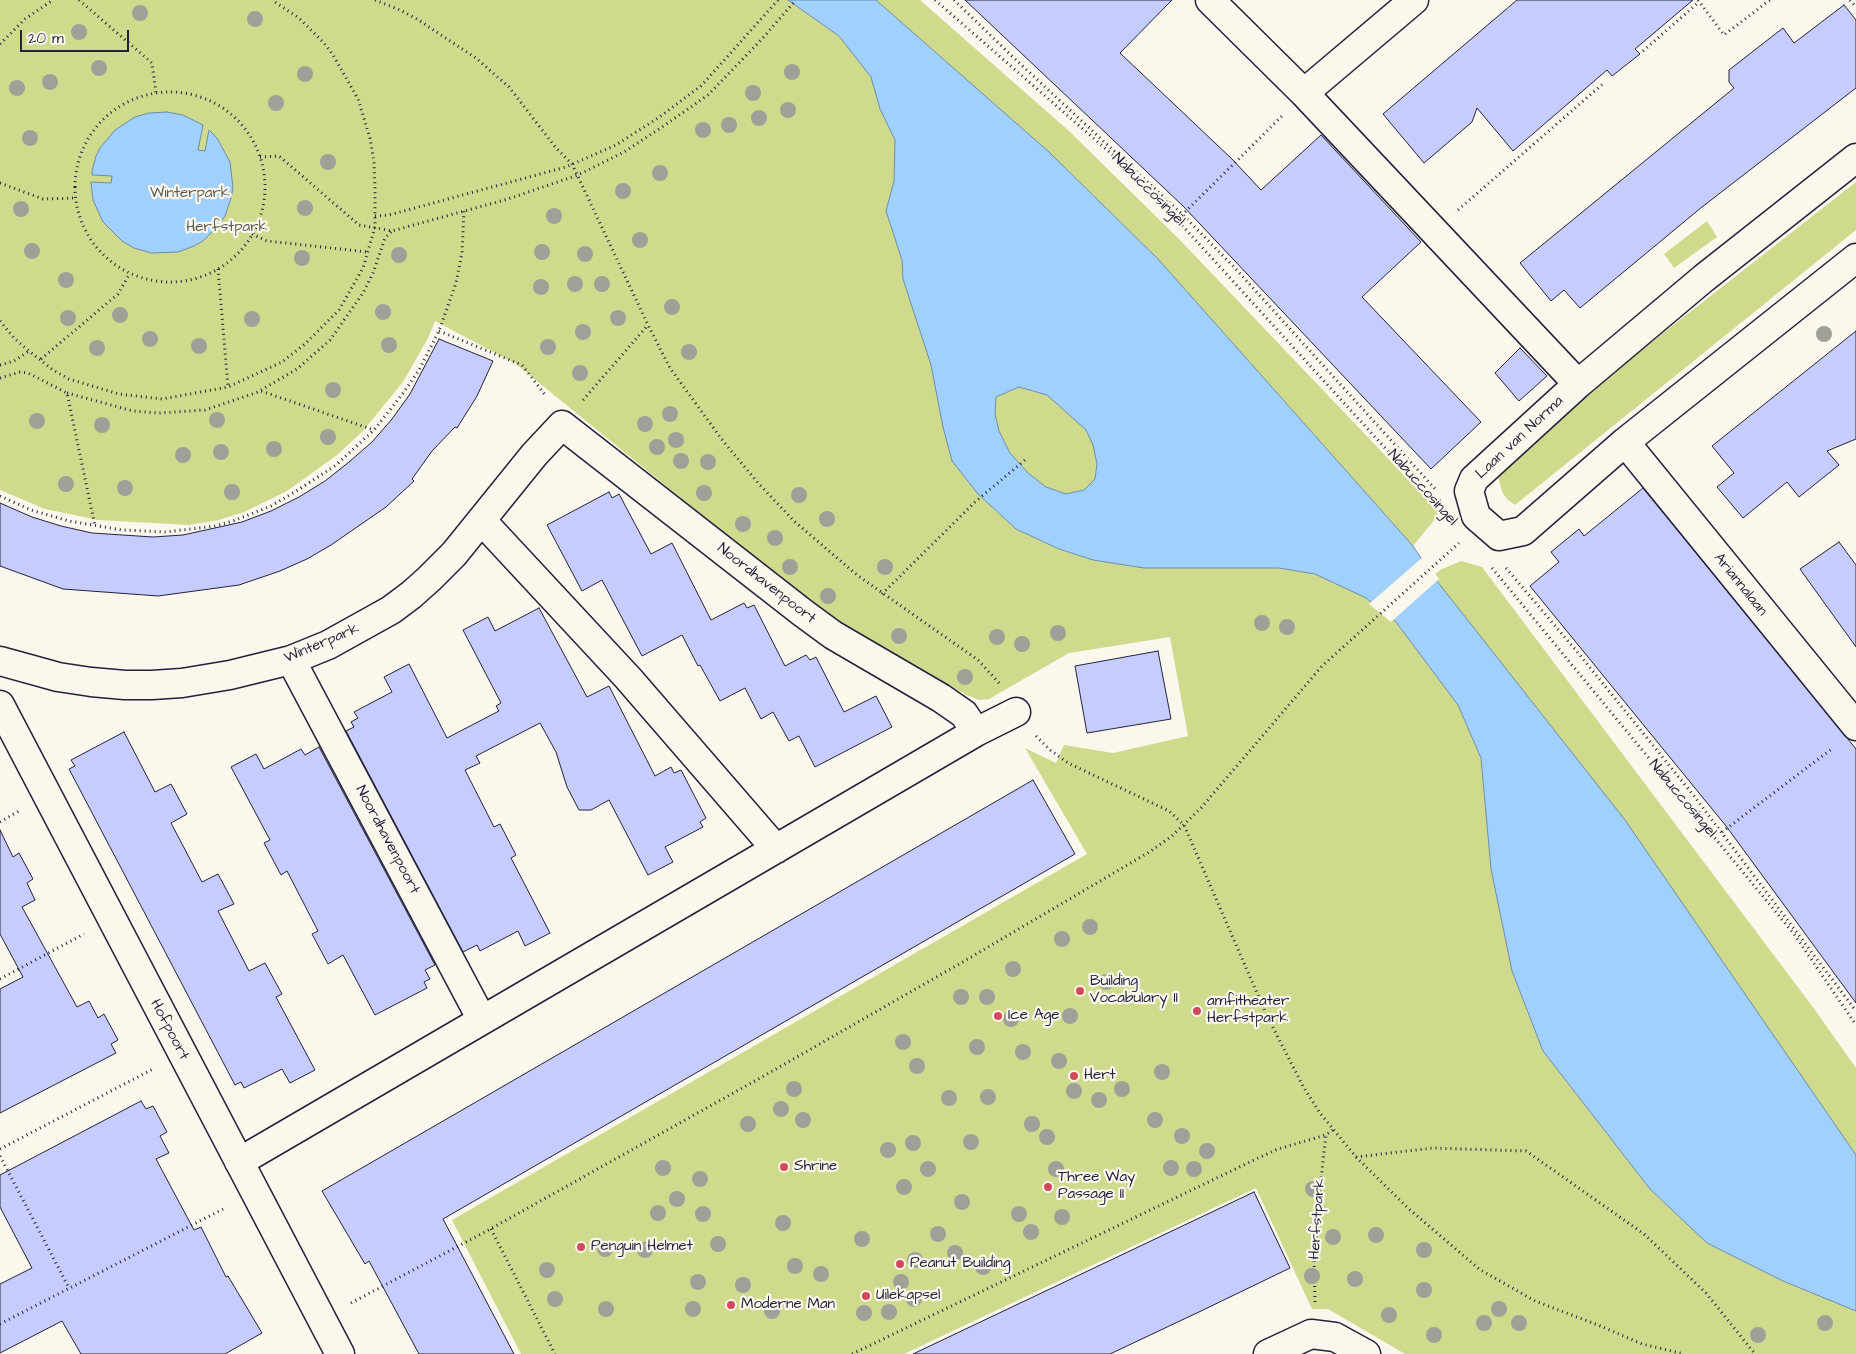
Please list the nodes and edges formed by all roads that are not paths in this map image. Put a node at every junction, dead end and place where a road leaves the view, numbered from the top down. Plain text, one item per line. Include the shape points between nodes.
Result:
1 (1210, 0) edge
2 (1414, 0) edge
3 (1304, 93) junction
4 (1856, 158) edge
5 (1856, 258) edge
6 (1578, 384) junction
7 (566, 420) joint
8 (1625, 442) junction
9 (482, 521) junction
10 (291, 660) junction
11 (0, 661) edge
12 (0, 704) edge
13 (1016, 712) dead end
14 (976, 732) junction
15 (1848, 734) edge
16 (776, 848) junction
17 (482, 1020) junction
18 (239, 1162) junction
19 (327, 1343) edge
20 (1268, 1354) edge
21 (1366, 1354) edge

1 - 3 street
2 - 3 street
3 - 6 street
4 - 6 street, Laan van Norma via 1704,278
5 - 8 street, Laan van Norma
6 - 8 street, Laan van Norma via 1474,479 1469,491 1476,516 1499,536 1523,531
7 - 9 street, Winterpark
7 - 14 street, Noordhavenpoort via 802,613 833,635 941,698 964,714
8 - 15 street, Ariannalaan
9 - 10 street, Winterpark via 454,554 411,595 369,624
9 - 16 street via 628,678
10 - 11 street, Winterpark via 206,680 125,685 58,677
10 - 17 street, Noordhavenpoort
12 - 18 street, Hofpoort
13 - 14 street
14 - 16 street
16 - 17 street
17 - 18 street
18 - 19 street, Hofpoort
20 - 21 street via 1311,1334 1336,1338

